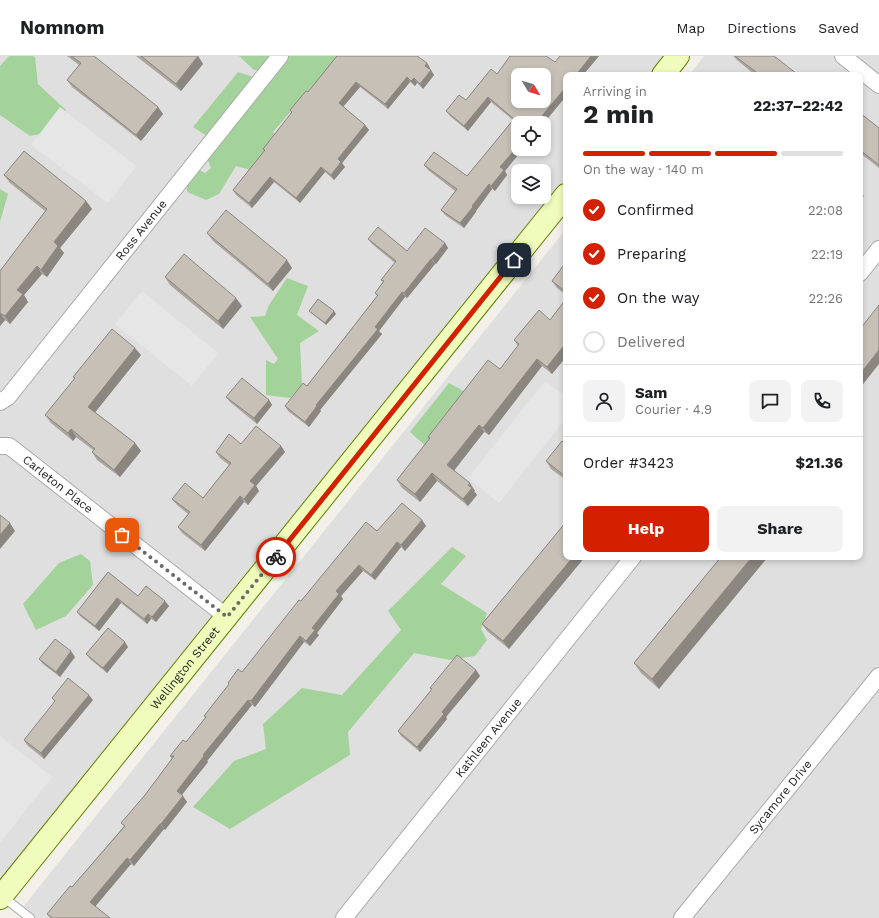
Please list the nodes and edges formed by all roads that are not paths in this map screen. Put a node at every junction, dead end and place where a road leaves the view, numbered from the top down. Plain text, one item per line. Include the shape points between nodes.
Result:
1 (280, 56) edge
2 (678, 56) edge
3 (843, 56) edge
4 (665, 72) edge
5 (863, 72) edge
6 (863, 72) edge
7 (879, 85) edge
8 (563, 199) edge
9 (879, 250) edge
10 (863, 269) edge
11 (0, 402) edge
12 (0, 446) edge
13 (631, 560) edge
14 (227, 617) junction
15 (879, 676) edge
16 (1, 897) edge
17 (30, 918) edge
18 (344, 918) edge
19 (682, 918) edge

1 - 11 street, Ross Avenue via 8,397
2 - 4 main road
3 - 5 street
6 - 7 street
8 - 14 main road, Wellington Street
9 - 10 street
12 - 14 street, Carleton Place via 13,448
13 - 18 street, Kathleen Avenue
14 - 16 main road, Wellington Street
15 - 19 street, Sycamore Drive
16 - 17 lane

